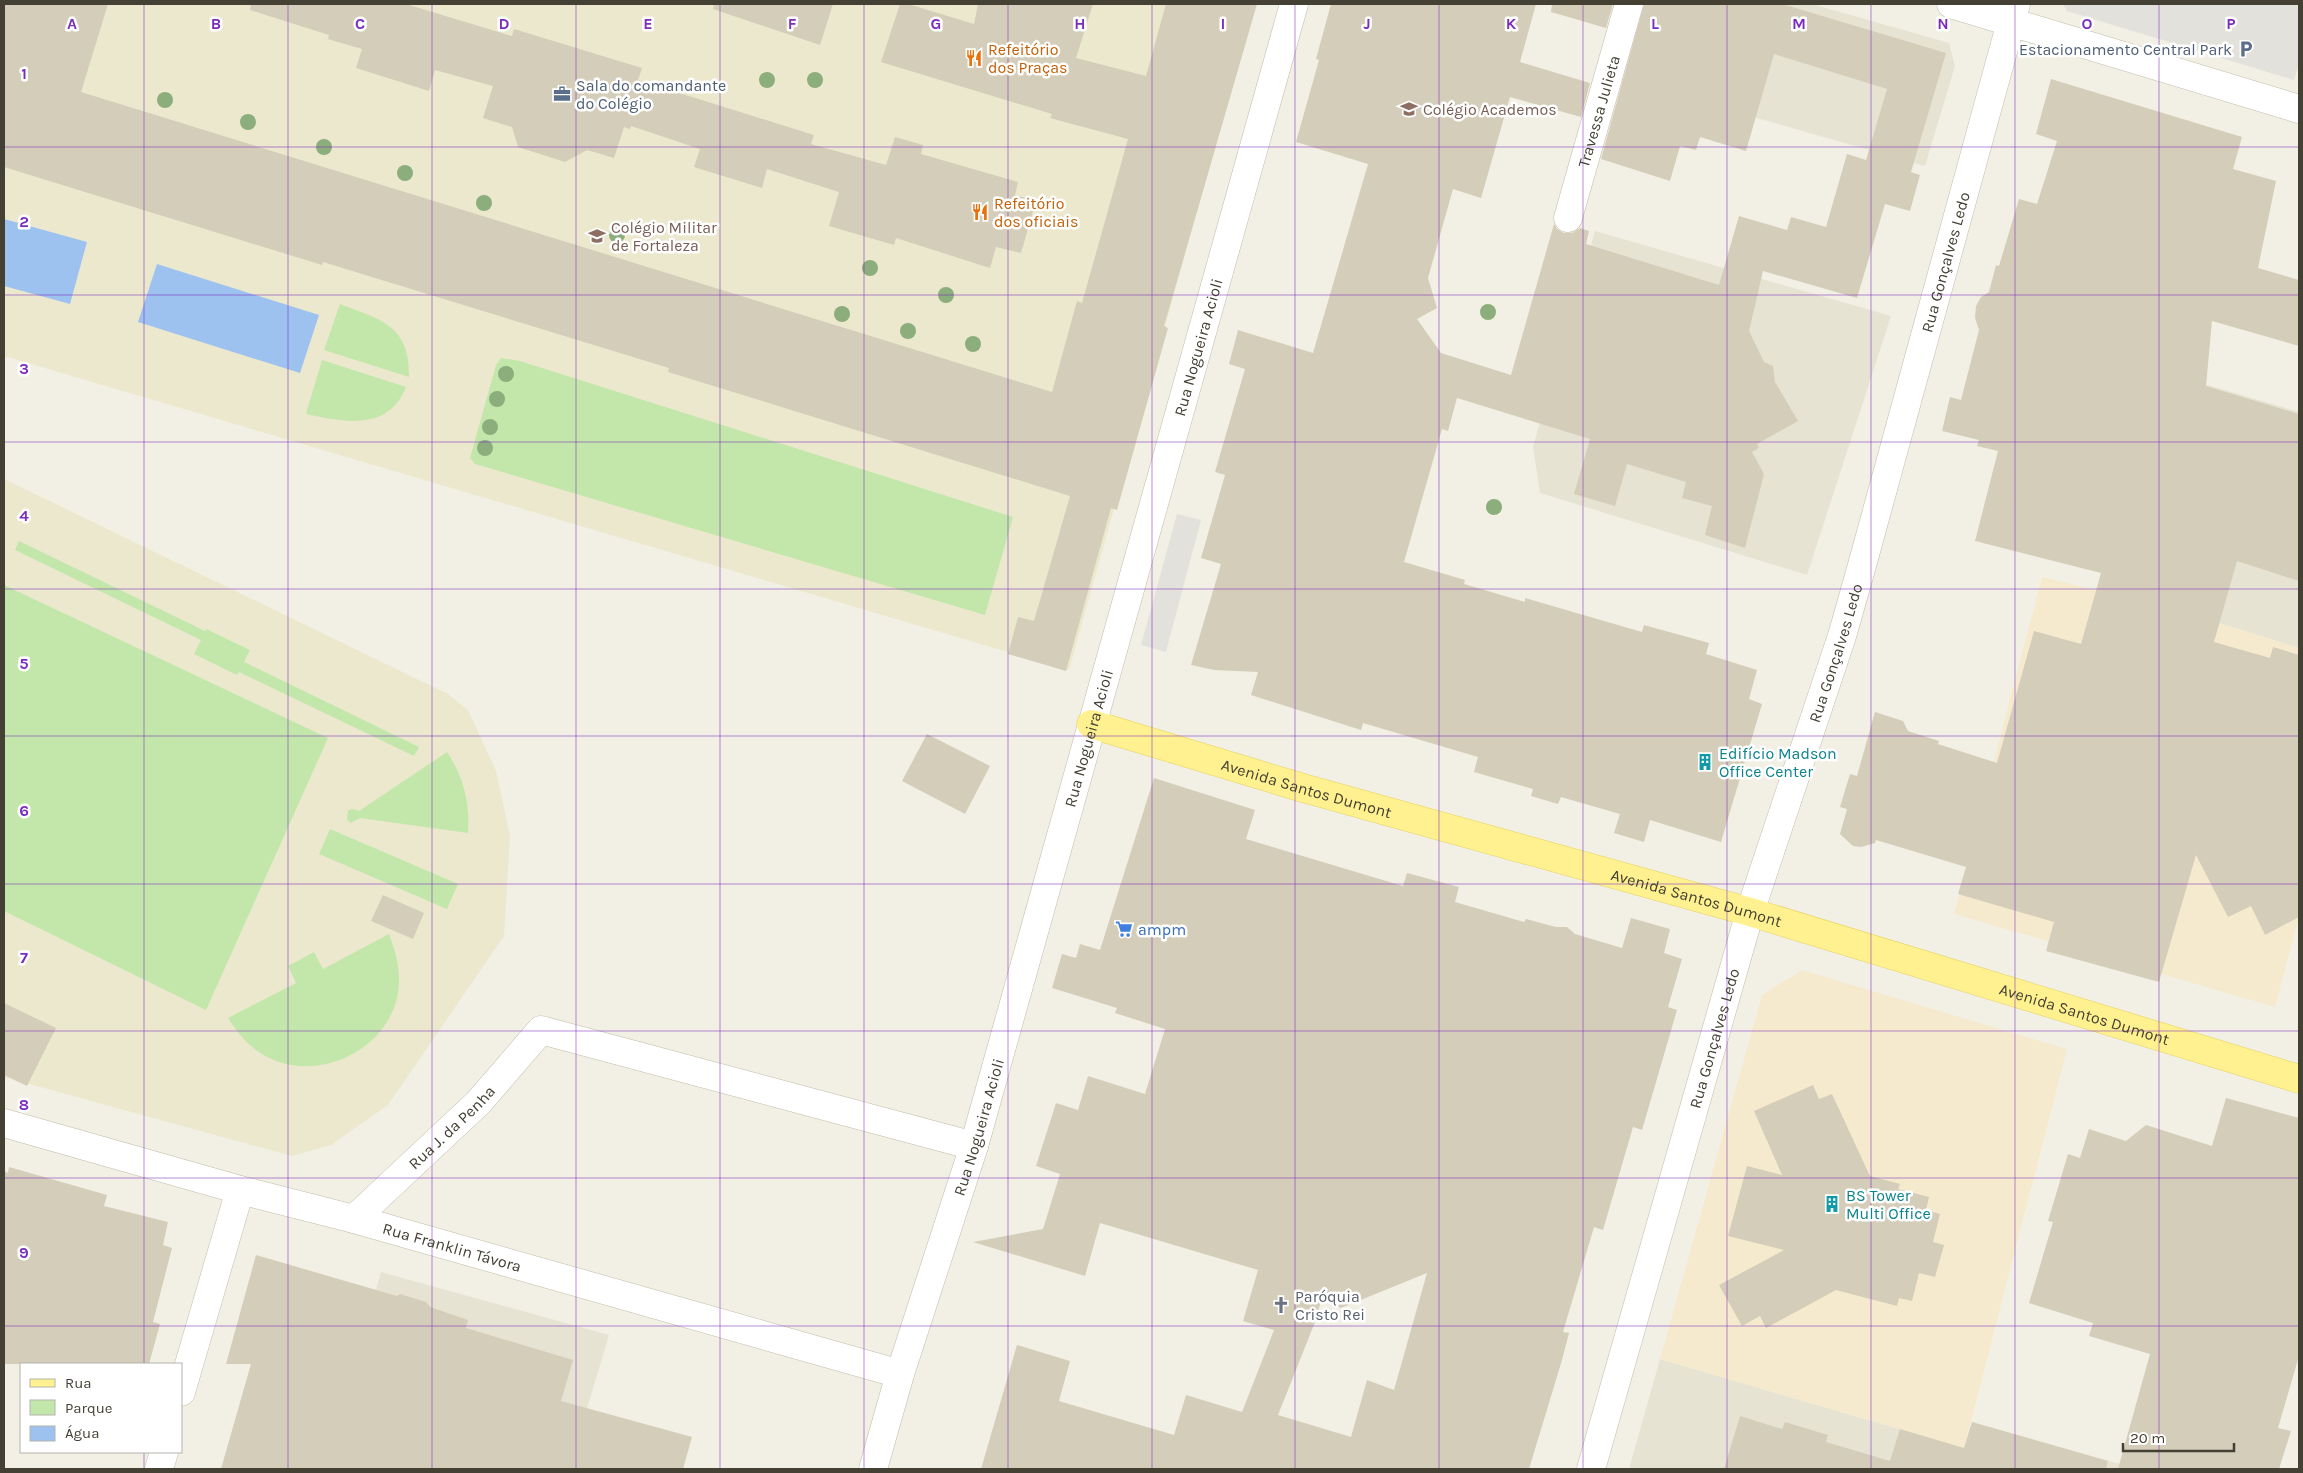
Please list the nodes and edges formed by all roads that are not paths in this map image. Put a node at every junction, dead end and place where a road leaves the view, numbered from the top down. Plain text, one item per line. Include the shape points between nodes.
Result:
1 (1294, 4) edge
2 (1629, 4) edge
3 (1951, 4) edge
4 (2013, 12) edge
5 (2299, 109) edge
6 (1568, 218) dead end
7 (1091, 724) junction
8 (1750, 912) junction
9 (2299, 1079) edge
10 (4, 1123) edge
11 (974, 1146) junction
12 (240, 1190) junction
13 (354, 1219) junction
14 (900, 1374) junction
15 (182, 1389) edge
16 (164, 1453) edge
17 (159, 1469) edge
18 (873, 1469) edge
19 (1591, 1469) edge

1 - 7 street, Rua Nogueira Acioli
2 - 6 street, Travessa Julieta
3 - 4 street
4 - 5 street
4 - 8 street, Rua Gonçalves Ledo via 1842,636
7 - 8 main road, Avenida Santos Dumont via 1285,783
7 - 11 street, Rua Nogueira Acioli
8 - 9 main road, Avenida Santos Dumont
8 - 19 street, Rua Gonçalves Ledo
10 - 12 street, Rua Franklin Távora
11 - 13 street, Rua J. da Penha via 541,1030 479,1102
11 - 14 street, Rua Nogueira Acioli
12 - 13 street, Rua Franklin Távora
12 - 15 street
13 - 14 street, Rua Franklin Távora
14 - 18 street, Rua Nogueira Acioli
16 - 17 street

